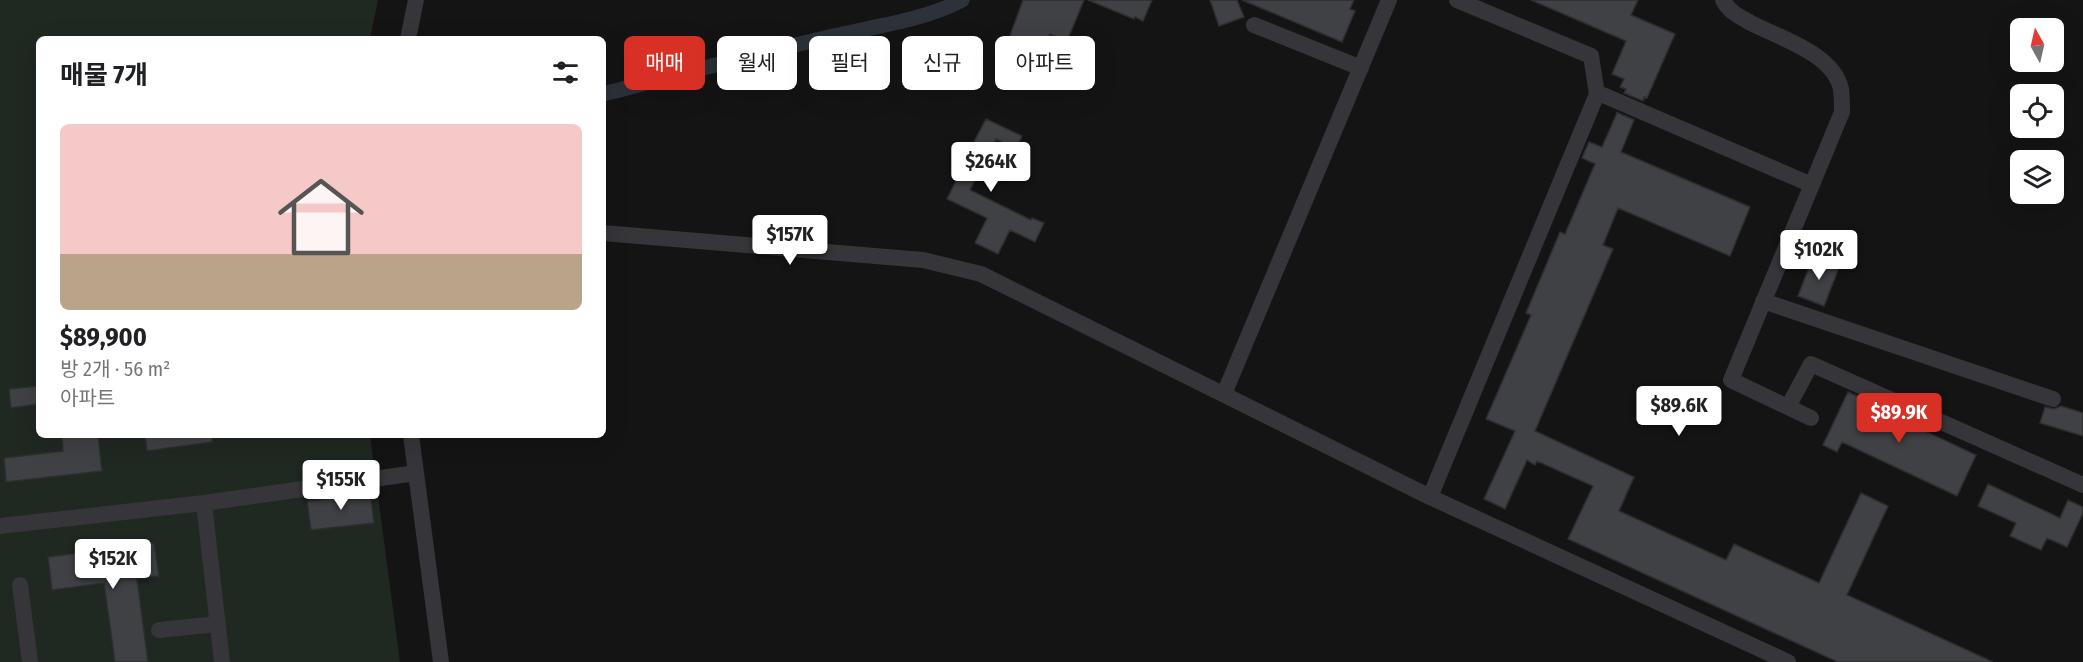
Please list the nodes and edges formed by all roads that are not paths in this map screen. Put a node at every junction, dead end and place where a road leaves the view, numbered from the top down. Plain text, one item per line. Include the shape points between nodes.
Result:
1 (416, 0) edge
2 (1389, 0) edge
3 (1457, 0) edge
4 (1723, 0) edge
5 (1254, 25) dead end
6 (409, 36) edge
7 (1361, 68) junction
8 (1603, 95) dead end
9 (1812, 185) junction
10 (606, 233) edge
11 (1763, 301) junction
12 (1224, 394) junction
13 (2053, 399) dead end
14 (1788, 407) junction
15 (1811, 418) dead end
16 (411, 438) edge
17 (416, 473) junction
18 (2083, 485) edge
19 (1431, 497) junction
20 (204, 503) junction
21 (0, 526) edge
22 (20, 585) dead end
23 (218, 624) junction
24 (159, 630) dead end
25 (30, 662) edge
26 (222, 662) edge
27 (441, 662) edge
28 (1788, 662) edge

1 - 6 street
2 - 7 street
3 - 19 street via 1591,56 1597,94
4 - 9 street via 1728,10 1814,53 1833,73 1840,88 1842,112
5 - 7 street
7 - 12 street
8 - 9 street
9 - 11 street
10 - 12 street via 923,260 981,274
11 - 13 street
11 - 14 street via 1731,380
12 - 19 street
14 - 15 street
14 - 18 street via 1811,364
16 - 17 street
17 - 20 street
17 - 27 street
19 - 28 street
20 - 21 street
20 - 23 street
22 - 25 street
23 - 24 street
23 - 26 street

